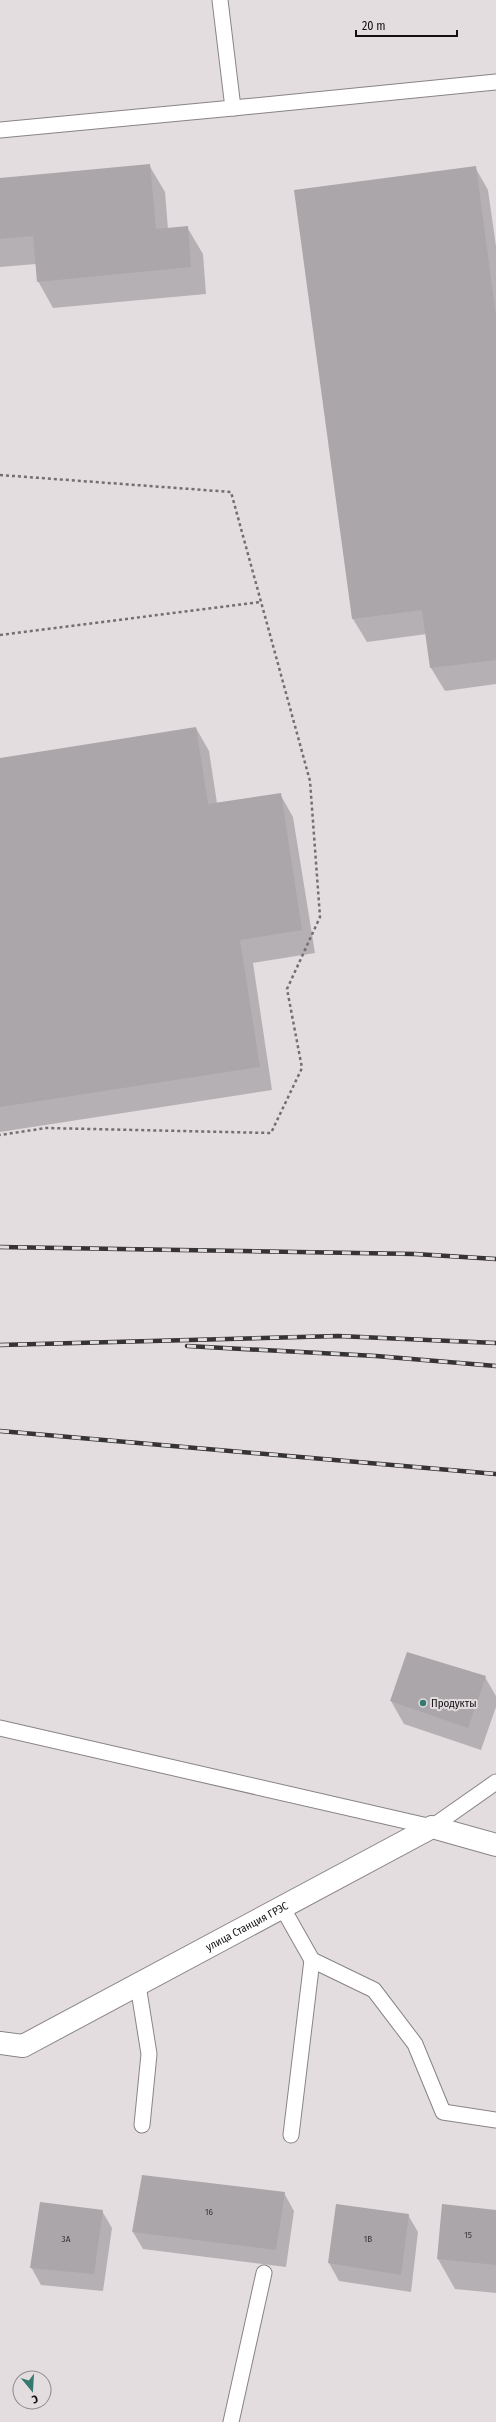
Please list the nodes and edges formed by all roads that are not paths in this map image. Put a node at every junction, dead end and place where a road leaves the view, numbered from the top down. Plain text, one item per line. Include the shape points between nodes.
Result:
1 (220, 0) edge
2 (496, 82) edge
3 (233, 108) junction
4 (0, 130) edge
5 (0, 1728) edge
6 (496, 1782) edge
7 (432, 1827) junction
8 (496, 1845) edge
9 (282, 1907) junction
10 (312, 1960) junction
11 (138, 1985) junction
12 (0, 2043) edge
13 (496, 2120) edge
14 (142, 2125) dead end
15 (291, 2135) dead end
16 (264, 2273) dead end
17 (231, 2422) edge

1 - 3 lane
2 - 3 lane
3 - 4 lane
5 - 7 lane
6 - 7 lane
7 - 8 street
7 - 9 street, улица Станция ГРЭС
9 - 10 lane
9 - 11 street, улица Станция ГРЭС
10 - 13 lane via 374,1990 415,2044 443,2112
10 - 15 lane
11 - 12 street, улица Станция ГРЭС via 23,2046
11 - 14 lane via 149,2054
16 - 17 lane

